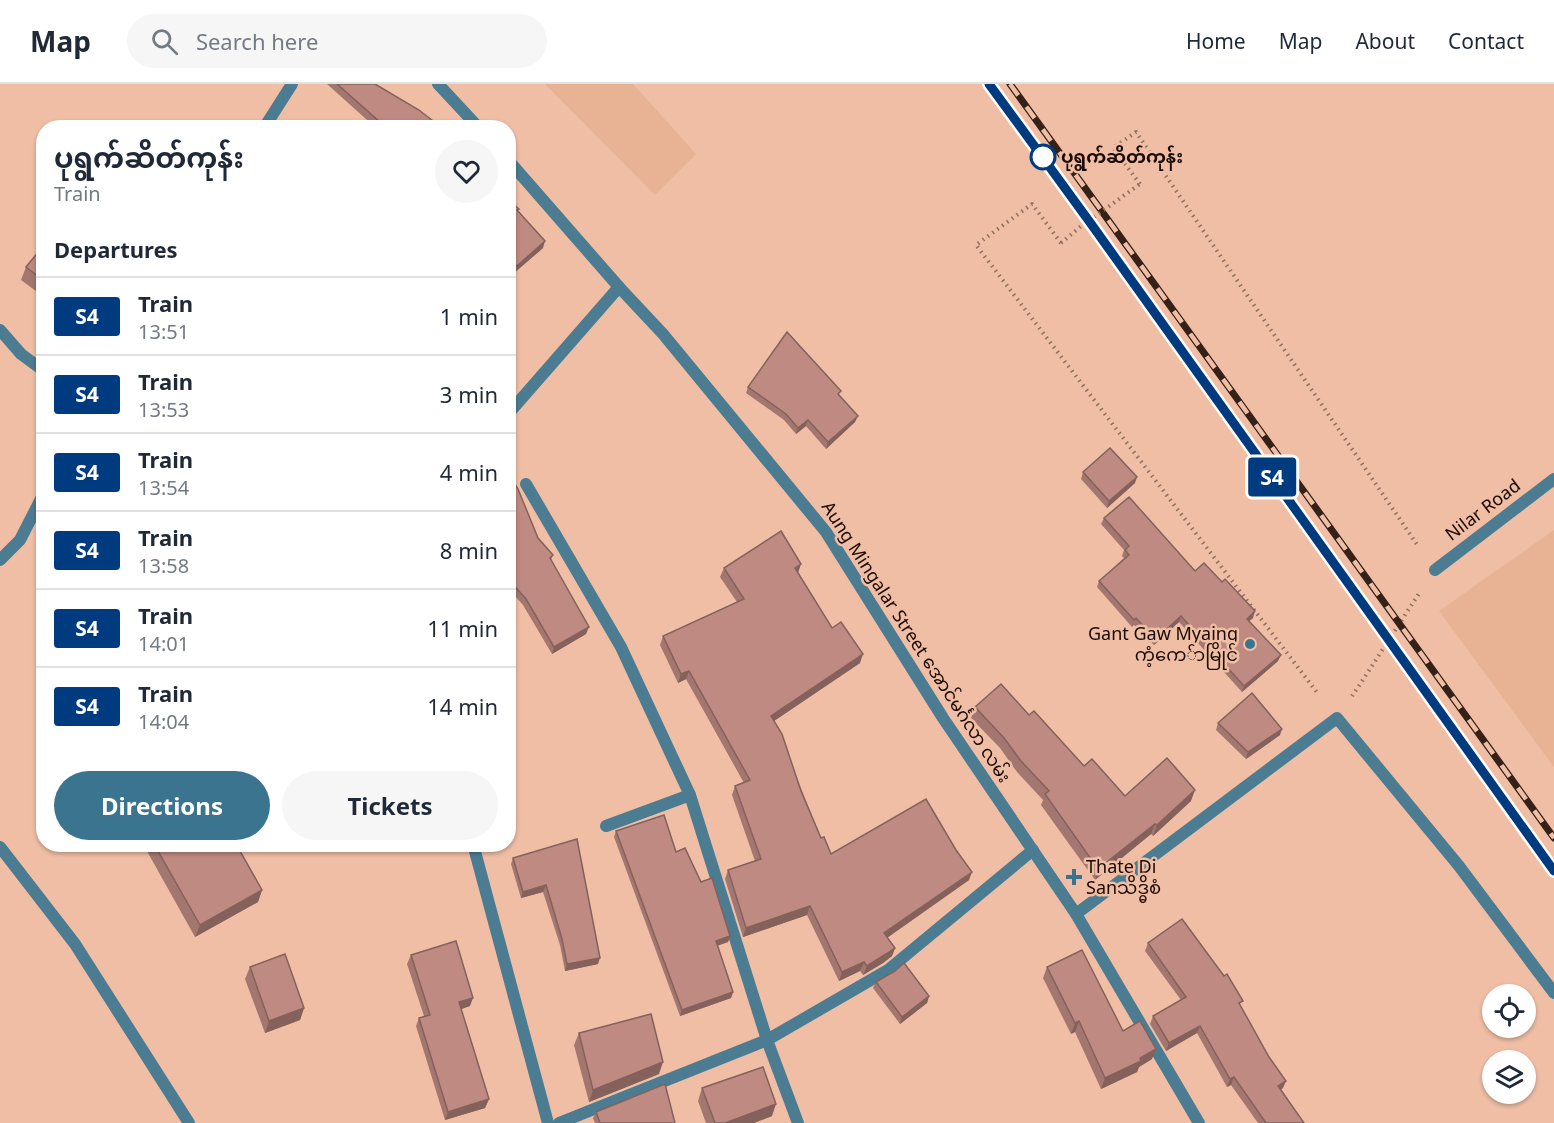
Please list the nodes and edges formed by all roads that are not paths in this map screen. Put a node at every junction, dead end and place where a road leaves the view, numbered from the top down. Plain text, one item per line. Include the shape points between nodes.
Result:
1 (292, 84) edge
2 (438, 84) edge
3 (269, 120) edge
4 (472, 120) edge
5 (516, 169) edge
6 (619, 287) junction
7 (0, 330) edge
8 (36, 365) edge
9 (516, 405) edge
10 (1554, 479) edge
11 (526, 484) dead end
12 (36, 509) edge
13 (0, 560) edge
14 (1435, 570) road end
15 (690, 795) junction
16 (606, 826) dead end
17 (0, 847) edge
18 (1033, 850) junction
19 (475, 852) edge
20 (1076, 914) junction
21 (1554, 993) edge
22 (766, 1040) junction
23 (189, 1123) edge
24 (548, 1123) edge
25 (559, 1123) edge
26 (798, 1123) edge
27 (1199, 1123) edge

1 - 3 street
2 - 4 street
5 - 6 street, Aung Mingalar Street အောင်မင်္ဂလာ လမ်း
6 - 9 street
6 - 18 street, Aung Mingalar Street အောင်မင်္ဂလာ လမ်း via 663,334 826,532 943,718
7 - 8 street
10 - 14 street, Nilar Road
11 - 15 street via 621,647
12 - 13 street via 20,540
15 - 16 street
15 - 22 street
17 - 23 street via 75,944
18 - 20 street, Aung Mingalar Street အောင်မင်္ဂလာ လမ်း
18 - 22 street via 888,970
19 - 24 street
20 - 21 street via 1337,718 1459,866
20 - 27 street, Aung Mingalar Street အောင်မင်္ဂလာ လမ်း
22 - 25 street
22 - 26 street

